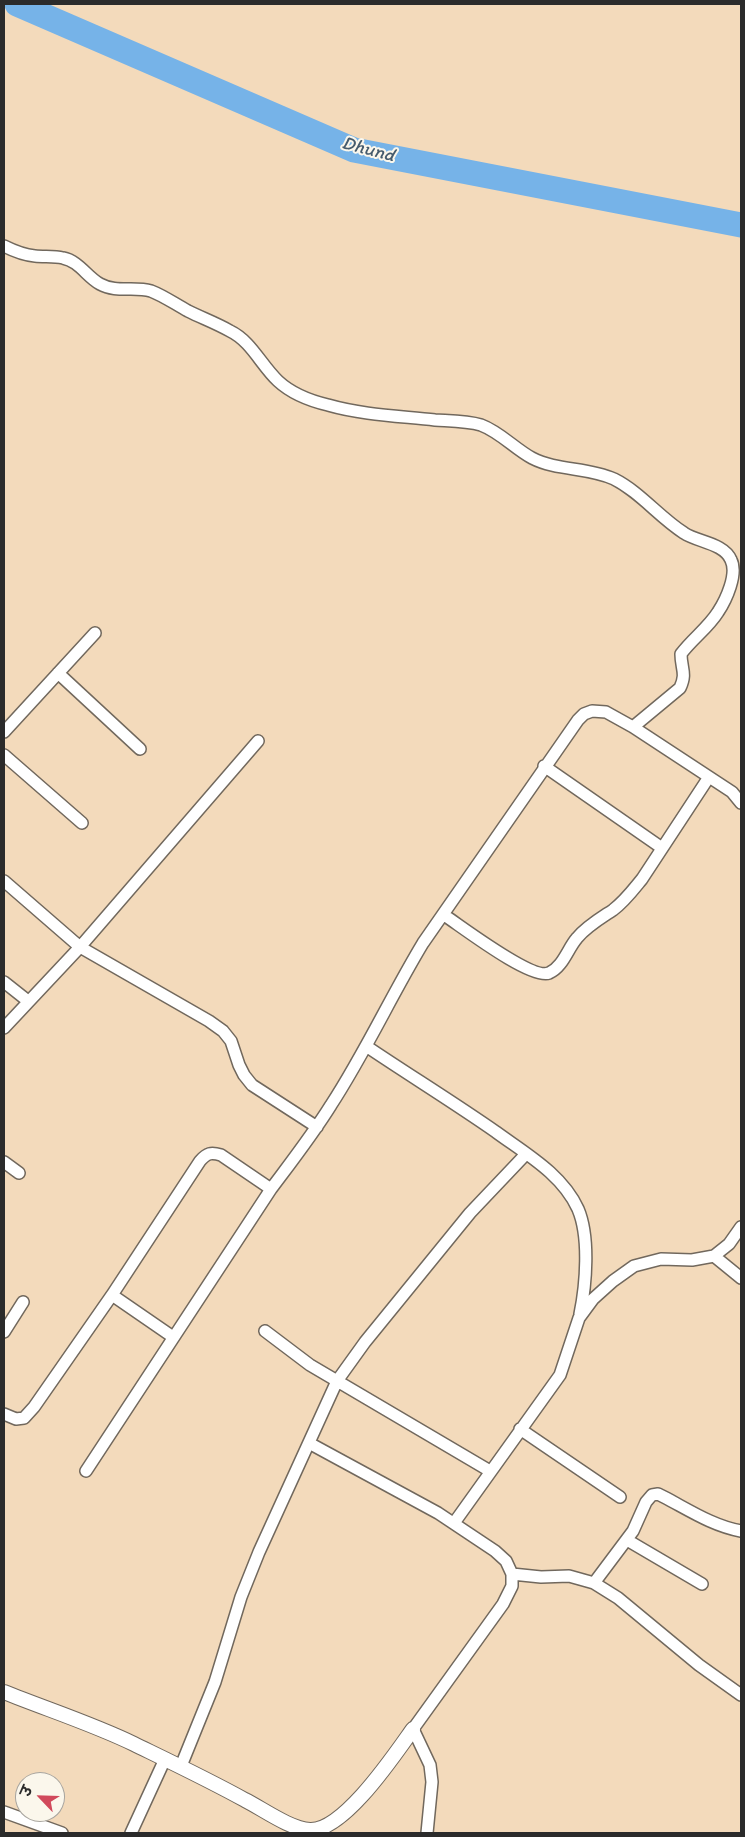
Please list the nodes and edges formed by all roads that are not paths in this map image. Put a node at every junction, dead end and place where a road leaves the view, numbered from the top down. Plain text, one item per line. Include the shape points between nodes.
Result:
1 (4, 246) edge
2 (95, 633) dead end
3 (58, 673) junction
4 (633, 727) junction
5 (4, 732) edge
6 (258, 741) dead end
7 (140, 748) dead end
8 (4, 754) edge
9 (544, 766) junction
10 (709, 777) junction
11 (741, 803) edge
12 (82, 822) dead end
13 (662, 848) junction
14 (4, 881) edge
15 (444, 915) junction
16 (80, 947) junction
17 (4, 982) edge
18 (28, 1001) junction
19 (4, 1028) edge
20 (366, 1046) junction
21 (317, 1127) junction
22 (526, 1154) junction
23 (4, 1162) edge
24 (19, 1173) dead end
25 (271, 1189) junction
26 (741, 1227) edge
27 (714, 1256) junction
28 (741, 1278) edge
29 (112, 1295) junction
30 (23, 1302) dead end
31 (579, 1318) junction
32 (264, 1331) dead end
33 (4, 1332) edge
34 (172, 1337) junction
35 (337, 1381) junction
36 (4, 1414) edge
37 (520, 1429) junction
38 (309, 1443) junction
39 (86, 1471) dead end
40 (490, 1471) junction
41 (620, 1497) dead end
42 (454, 1523) junction
43 (741, 1531) edge
44 (627, 1540) junction
45 (512, 1574) junction
46 (594, 1583) junction
47 (702, 1584) dead end
48 (4, 1692) edge
49 (741, 1695) edge
50 (413, 1729) junction
51 (166, 1759) junction
52 (181, 1766) junction
53 (4, 1812) edge
54 (62, 1833) edge
55 (131, 1833) edge
56 (427, 1833) edge

1 - 4 street via 22,254 64,258 102,285 163,296 234,332 277,380 300,395 351,410 482,426 533,458 614,479 690,537 728,554 733,562 733,575 726,597 718,613 681,654 685,679 680,688
2 - 3 street
3 - 5 street
3 - 7 street
4 - 9 street via 606,712 584,714
4 - 10 street
6 - 16 street
8 - 12 street
9 - 13 street
9 - 15 street
10 - 11 street via 732,792
10 - 13 street
13 - 15 street via 630,894 577,937 558,967 547,974 520,966
14 - 16 street
15 - 20 street via 400,981
16 - 18 street
16 - 21 street via 223,1031 252,1085
17 - 18 street
18 - 19 street
20 - 21 street
20 - 22 street
21 - 25 street
22 - 31 street via 562,1183 578,1209 585,1237 584,1294
22 - 35 street via 470,1213
23 - 24 street
25 - 29 street via 221,1155 207,1154
25 - 34 street
26 - 27 street via 730,1244
27 - 28 street
27 - 31 street via 692,1260 661,1259 634,1266 593,1299
29 - 34 street
29 - 36 street via 24,1418 16,1419
30 - 33 street
31 - 37 street via 560,1375
32 - 35 street
34 - 39 street
35 - 38 street
35 - 40 street
37 - 40 street
37 - 41 street
38 - 42 street
38 - 52 street via 248,1579 215,1682
40 - 42 street
42 - 45 street via 495,1551 506,1561
43 - 44 street via 705,1519 658,1494 646,1502
44 - 46 street
44 - 47 street
45 - 46 street via 569,1576
45 - 50 street via 512,1586 503,1604
46 - 49 street via 618,1598
48 - 51 street
50 - 52 street via 388,1765 350,1808 324,1826 311,1830 294,1826
50 - 56 street via 430,1765 432,1782
51 - 52 street
51 - 55 street
53 - 54 street

